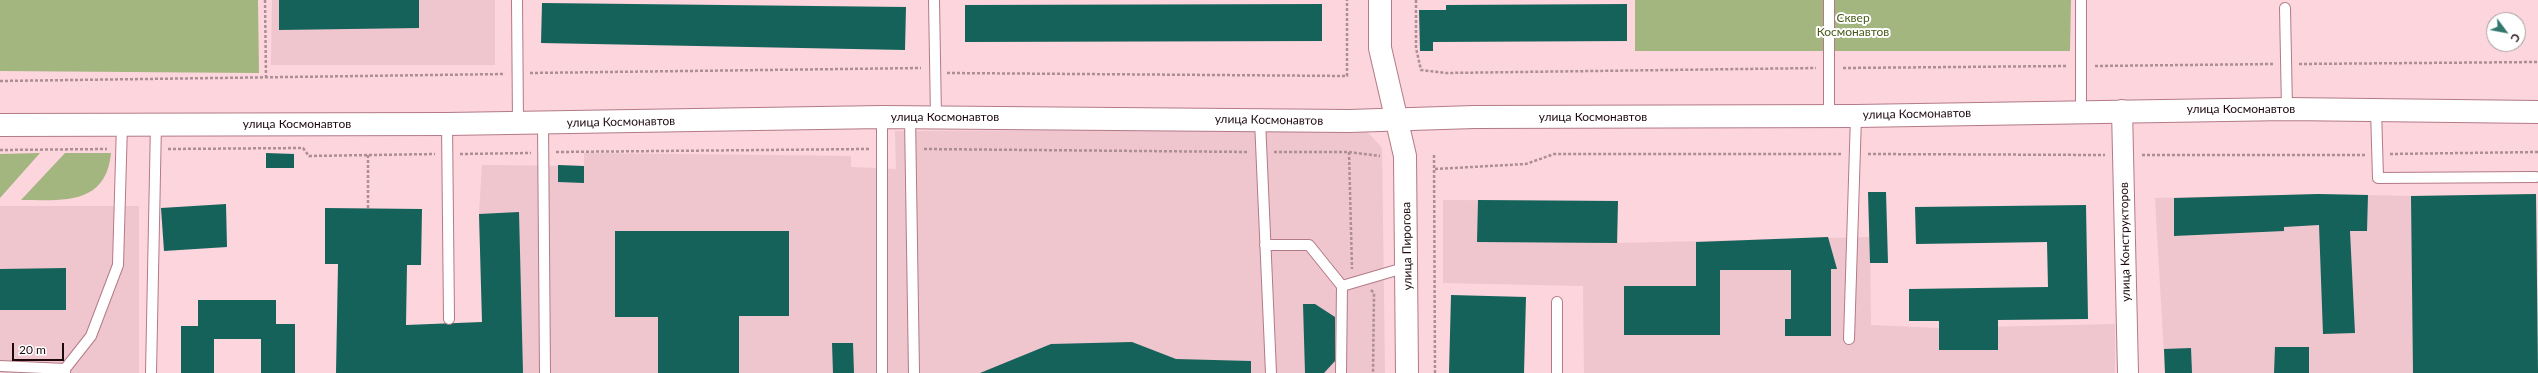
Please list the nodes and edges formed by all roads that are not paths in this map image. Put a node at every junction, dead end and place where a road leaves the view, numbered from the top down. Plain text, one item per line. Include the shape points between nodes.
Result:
1 (517, 0) edge
2 (934, 0) edge
3 (1380, 0) edge
4 (1828, 0) edge
5 (2081, 0) edge
6 (2285, 8) dead end
7 (2287, 109) junction
8 (2376, 109) junction
9 (2122, 110) junction
10 (2081, 111) junction
11 (2538, 112) edge
12 (1829, 116) junction
13 (1856, 116) junction
14 (882, 117) junction
15 (910, 117) junction
16 (936, 117) junction
17 (1260, 120) junction
18 (1397, 121) junction
19 (156, 123) junction
20 (518, 123) junction
21 (543, 123) junction
22 (122, 124) junction
23 (447, 124) junction
24 (0, 125) edge
25 (2536, 177) dead end
26 (1265, 245) junction
27 (1407, 267) junction
28 (1342, 286) junction
29 (1557, 302) dead end
30 (449, 319) dead end
31 (1849, 339) dead end
32 (0, 366) edge
33 (65, 371) edge
34 (152, 373) edge
35 (545, 373) edge
36 (882, 373) edge
37 (914, 373) edge
38 (1271, 373) edge
39 (1341, 373) edge
40 (1406, 373) edge
41 (1557, 373) edge
42 (2128, 373) edge

1 - 20 lane
2 - 16 lane
3 - 18 main road, улица Пирогова via 1380,48
4 - 12 lane
5 - 10 lane
6 - 7 lane
7 - 8 main road, улица Космонавтов
7 - 9 main road, улица Космонавтов
8 - 11 main road, улица Космонавтов
8 - 25 lane via 2378,178
9 - 10 main road, улица Космонавтов
9 - 42 street, улица Конструкторов
10 - 13 main road, улица Космонавтов
12 - 13 main road, улица Космонавтов
12 - 18 main road, улица Космонавтов via 1474,117
13 - 31 lane
14 - 15 main road, улица Космонавтов
14 - 21 main road, улица Космонавтов
14 - 36 lane
15 - 16 main road, улица Космонавтов
15 - 37 lane
16 - 17 main road, улица Космонавтов
17 - 18 main road, улица Космонавтов
17 - 26 lane
18 - 27 main road, улица Пирогова via 1405,156
19 - 22 main road, улица Космонавтов
19 - 23 main road, улица Космонавтов
19 - 34 lane
20 - 21 main road, улица Космонавтов
20 - 23 main road, улица Космонавтов
21 - 35 lane
22 - 24 main road, улица Космонавтов
22 - 33 lane via 118,265 91,336
23 - 30 lane
26 - 28 lane via 1309,245
26 - 38 lane
27 - 28 lane
27 - 40 main road, улица Пирогова
28 - 39 lane
29 - 41 lane
32 - 33 lane

